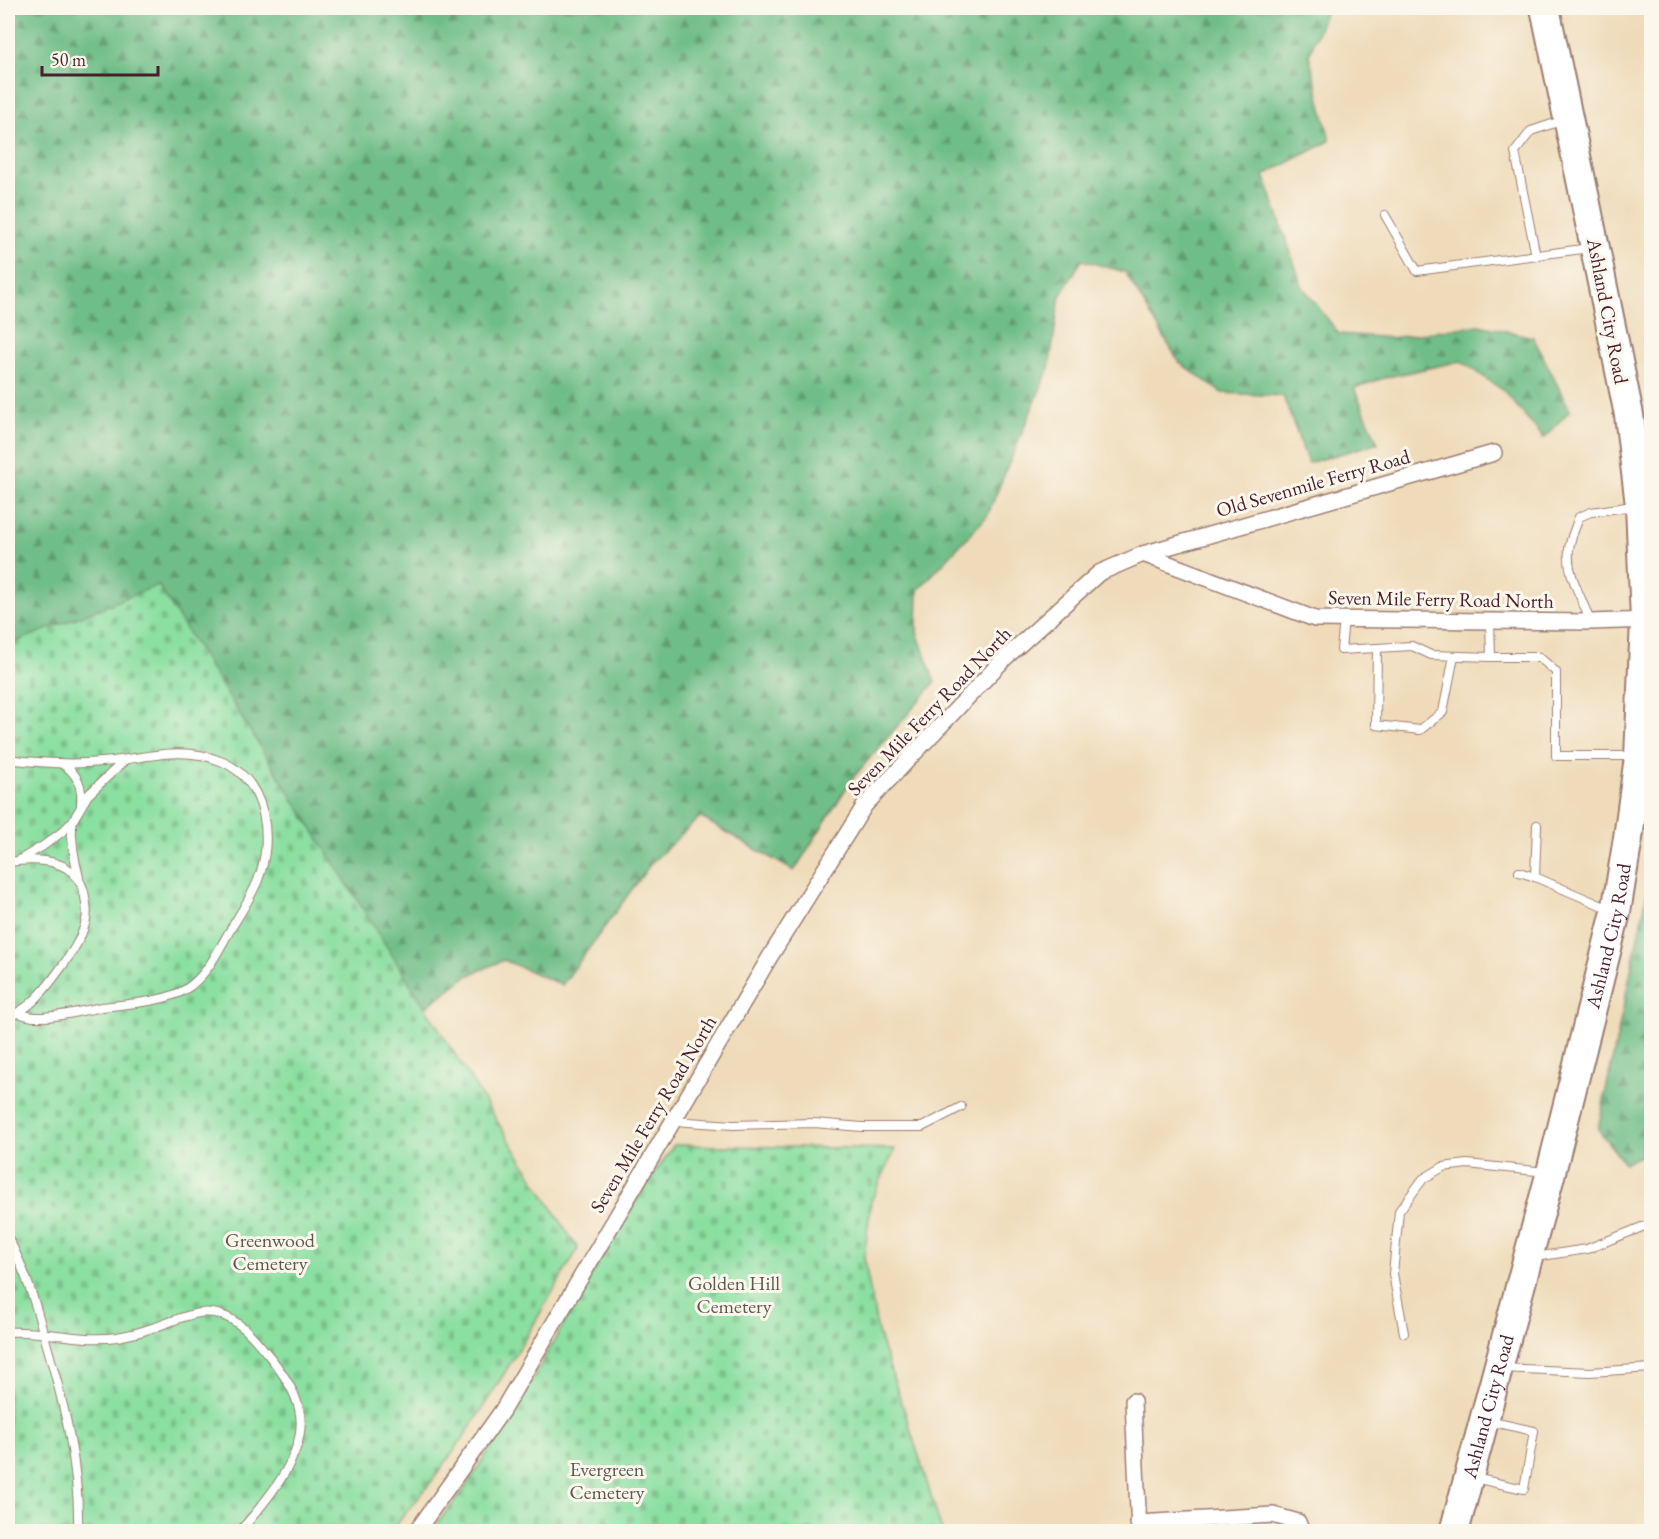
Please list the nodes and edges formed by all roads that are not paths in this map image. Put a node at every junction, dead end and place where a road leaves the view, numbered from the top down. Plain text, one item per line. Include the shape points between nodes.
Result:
1 (1545, 8) edge
2 (1568, 118) junction
3 (1385, 215) dead end
4 (1594, 247) junction
5 (1536, 256) junction
6 (1494, 453) dead end
7 (1640, 505) junction
8 (1143, 554) junction
9 (1344, 619) junction
10 (1648, 620) edge
11 (1490, 621) junction
12 (1590, 622) junction
13 (1377, 648) junction
14 (1454, 656) junction
15 (1491, 657) junction
16 (1639, 756) junction
17 (8, 759) edge
18 (125, 760) junction
19 (61, 764) junction
20 (80, 808) junction
21 (72, 822) junction
22 (1537, 825) dead end
23 (18, 861) junction
24 (8, 862) edge
25 (1519, 872) dead end
26 (1535, 877) junction
27 (80, 880) junction
28 (1616, 912) junction
29 (17, 1013) junction
30 (8, 1017) edge
31 (962, 1107) dead end
32 (674, 1121) junction
33 (1551, 1172) junction
34 (1652, 1225) edge
35 (8, 1238) edge
36 (1528, 1258) junction
37 (8, 1332) edge
38 (44, 1334) junction
39 (1404, 1334) dead end
40 (1498, 1368) junction
41 (1652, 1368) edge
42 (1132, 1401) dead end
43 (1484, 1420) junction
44 (1469, 1477) junction
45 (1138, 1528) edge
46 (78, 1532) edge
47 (239, 1532) edge
48 (416, 1532) edge
49 (1302, 1532) edge
50 (1454, 1532) edge

1 - 2 highway, Ashland City Road
2 - 4 highway, Ashland City Road
2 - 5 lane via 1531,130 1515,152
3 - 5 lane via 1418,271
4 - 5 lane
4 - 7 highway, Ashland City Road via 1629,415
6 - 8 street, Old Sevenmile Ferry Road
7 - 10 highway, Ashland City Road
7 - 12 lane via 1579,517 1569,549 1570,562
8 - 9 street, Seven Mile Ferry Road North via 1315,619
8 - 32 street, Seven Mile Ferry Road North via 1090,580 1005,658 865,805
9 - 11 street, Seven Mile Ferry Road North
9 - 13 lane via 1341,650
10 - 12 street, Seven Mile Ferry Road North
10 - 16 highway, Ashland City Road
11 - 12 street, Seven Mile Ferry Road North
11 - 15 lane
13 - 14 lane via 1412,646 1431,655
13 - 14 lane via 1376,724 1420,730 1443,712
14 - 15 lane
15 - 16 lane via 1539,657 1556,672 1556,756
16 - 28 highway, Ashland City Road
17 - 19 lane
18 - 19 lane
18 - 20 lane via 88,795
18 - 29 lane via 166,753 202,754 245,777 264,814 267,837 258,881 204,974 184,990 158,999 62,1014 35,1017
19 - 20 lane via 79,782
20 - 21 lane
21 - 23 lane
21 - 27 lane via 74,861
22 - 26 lane
23 - 24 lane
23 - 27 lane via 46,860
25 - 26 lane
26 - 28 lane
27 - 29 lane via 87,919 72,954 45,990
28 - 33 highway, Ashland City Road
29 - 30 lane
31 - 32 lane via 922,1127
32 - 48 street, Seven Mile Ferry Road North via 502,1411
33 - 36 highway, Ashland City Road
33 - 39 lane via 1467,1164 1443,1167 1423,1179 1399,1211 1393,1274
34 - 36 lane via 1587,1249
35 - 38 lane
36 - 40 highway, Ashland City Road
37 - 38 lane
38 - 46 lane via 58,1382 78,1485
38 - 47 lane via 116,1337 203,1313 232,1319 258,1341 287,1381 299,1408 301,1430 283,1475
40 - 41 lane via 1590,1372
40 - 43 highway, Ashland City Road
42 - 45 street
43 - 44 highway, Ashland City Road
43 - 44 lane via 1533,1431 1524,1489
44 - 50 highway, Ashland City Road
45 - 49 street via 1273,1515 1298,1522

